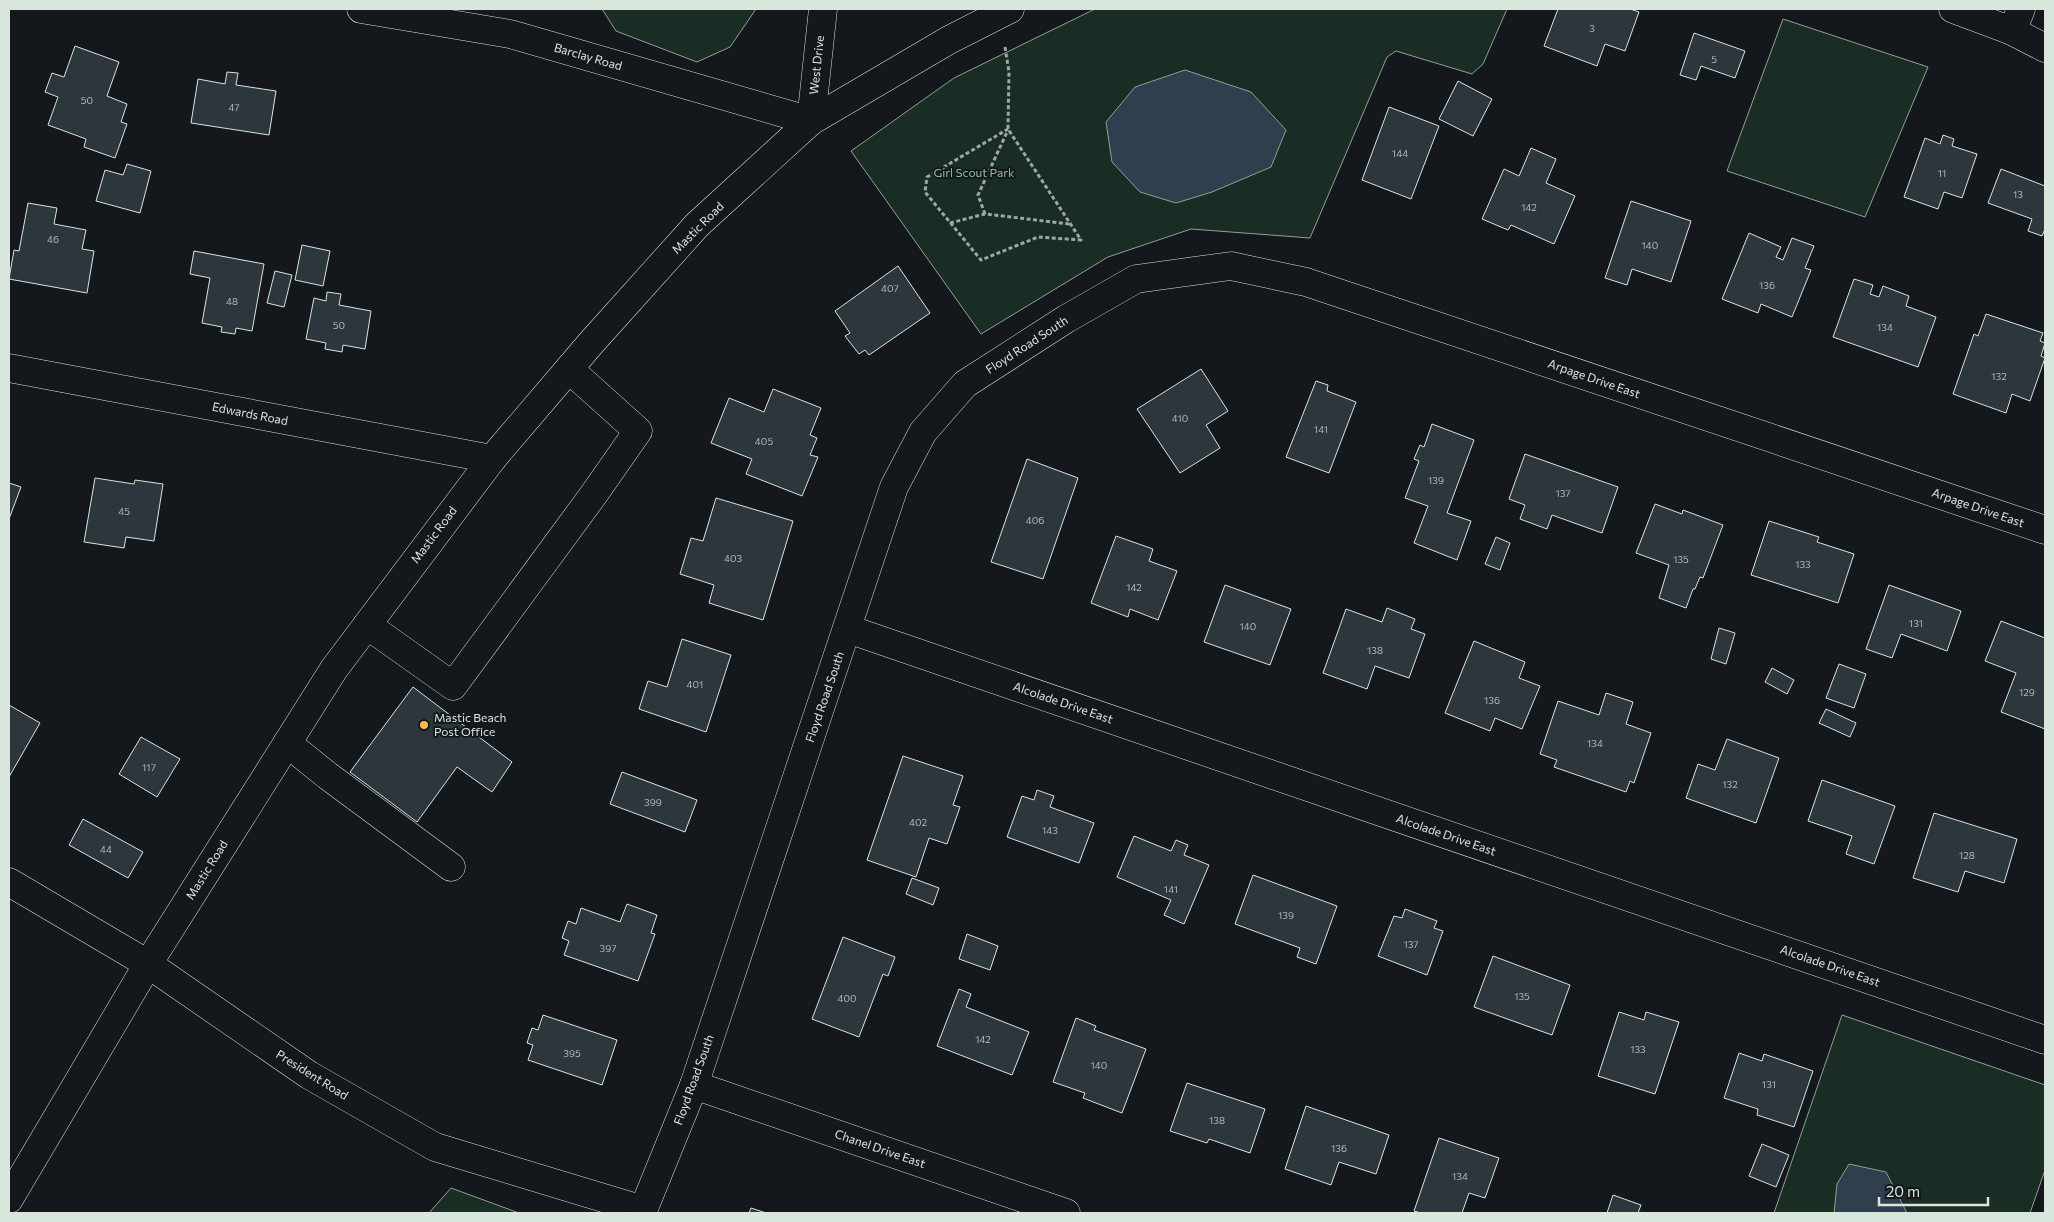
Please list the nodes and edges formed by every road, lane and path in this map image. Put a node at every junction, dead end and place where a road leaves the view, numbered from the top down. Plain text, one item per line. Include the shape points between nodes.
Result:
1 (361, 9) edge
2 (823, 9) edge
3 (1954, 9) edge
4 (1004, 12) edge
5 (2017, 20) edge
6 (2045, 48) edge
7 (811, 121) junction
8 (1008, 129) junction
9 (985, 214) junction
10 (950, 223) junction
11 (1070, 224) junction
12 (1136, 279) joint
13 (9, 368) edge
14 (569, 369) junction
15 (492, 459) junction
16 (2045, 530) edge
17 (367, 625) junction
18 (848, 629) junction
19 (287, 743) junction
20 (451, 867) dead end
21 (9, 882) edge
22 (148, 964) junction
23 (2045, 1040) edge
24 (694, 1086) junction
25 (9, 1199) edge
26 (643, 1212) edge
27 (1066, 1213) edge

1 - 7 street, Barclay Road via 510,34
2 - 7 street, West Drive
3 - 5 street
4 - 7 street, Mastic Road via 949,40
4 - 8 path via 1009,72
5 - 6 street
7 - 14 street, Mastic Road via 697,225
8 - 9 path via 978,194
8 - 10 path via 926,177 925,192
8 - 11 path
9 - 10 path
9 - 11 path
10 - 11 path via 981,260 1038,237 1081,240
12 - 16 street, Arpage Drive East via 1231,266 1306,282
12 - 18 street, Floyd Road South via 1066,319 965,384 923,432 894,487
13 - 15 street, Edwards Road
14 - 15 street, Mastic Road
14 - 17 street via 638,431 453,686
15 - 17 street, Mastic Road
17 - 19 street, Mastic Road via 334,669
18 - 23 street, Alcolade Drive East
18 - 24 street, Floyd Road South
19 - 20 street
19 - 22 street, Mastic Road
21 - 22 street, President Road
22 - 25 street, Mastic Road
22 - 26 street, President Road via 308,1075 435,1147
24 - 26 street, Floyd Road South
24 - 27 street, Chanel Drive East

